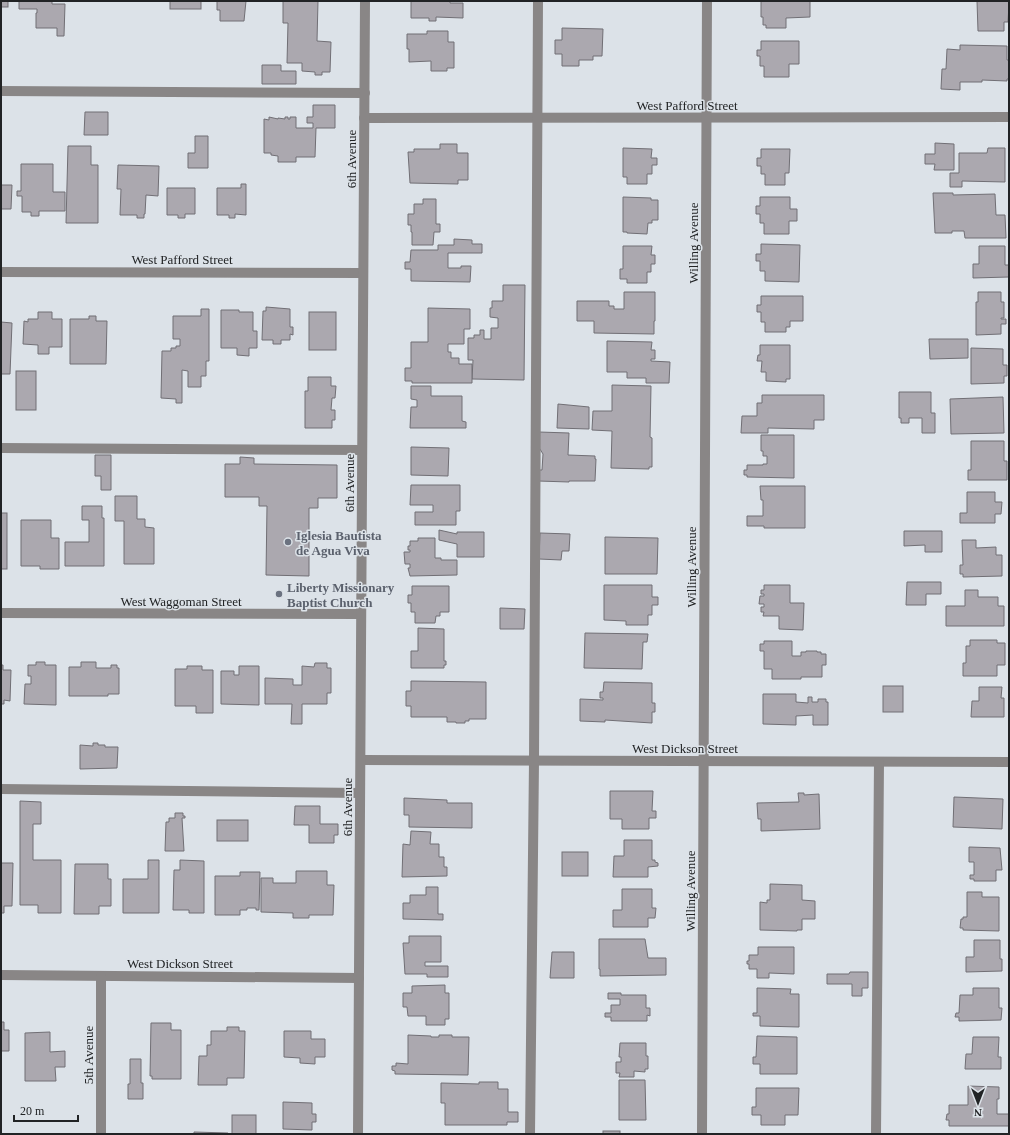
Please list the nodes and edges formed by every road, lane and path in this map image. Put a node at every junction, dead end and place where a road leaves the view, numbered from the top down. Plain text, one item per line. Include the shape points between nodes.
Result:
1 (365, 1) edge
2 (538, 1) edge
3 (707, 1) edge
4 (1, 91) edge
5 (365, 93) junction
6 (1009, 117) edge
7 (364, 118) junction
8 (706, 118) junction
9 (538, 119) junction
10 (1, 272) edge
11 (363, 273) junction
12 (1, 448) edge
13 (362, 450) junction
14 (1, 613) edge
15 (361, 614) junction
16 (361, 760) junction
17 (534, 761) junction
18 (703, 761) junction
19 (879, 762) junction
20 (1009, 762) edge
21 (1, 790) edge
22 (360, 793) junction
23 (1, 975) edge
24 (101, 976) junction
25 (359, 978) junction
26 (100, 1134) edge
27 (358, 1134) edge
28 (530, 1134) edge
29 (702, 1134) edge
30 (876, 1134) edge

1 - 5 street, 6th Avenue
2 - 9 street
3 - 8 street, Willing Avenue
4 - 5 street
5 - 7 street, 6th Avenue
6 - 8 street, West Pafford Street
7 - 9 street, West Pafford Street
7 - 11 street, 6th Avenue
8 - 9 street, West Pafford Street
8 - 18 street, Willing Avenue
9 - 17 street
10 - 11 street, West Pafford Street
11 - 13 street, 6th Avenue
12 - 13 street
13 - 15 street, 6th Avenue
14 - 15 street, West Waggoman Street
15 - 16 street, 6th Avenue
16 - 17 street, West Dickson Street
16 - 22 street, 6th Avenue
17 - 18 street, West Dickson Street
17 - 28 street
18 - 19 street, West Dickson Street
18 - 29 street, Willing Avenue
19 - 20 street, West Dickson Street
19 - 30 street
21 - 22 street
22 - 25 street, 6th Avenue
23 - 24 street, West Dickson Street
24 - 25 street, West Dickson Street
24 - 26 street, 5th Avenue
25 - 27 street, 6th Avenue

